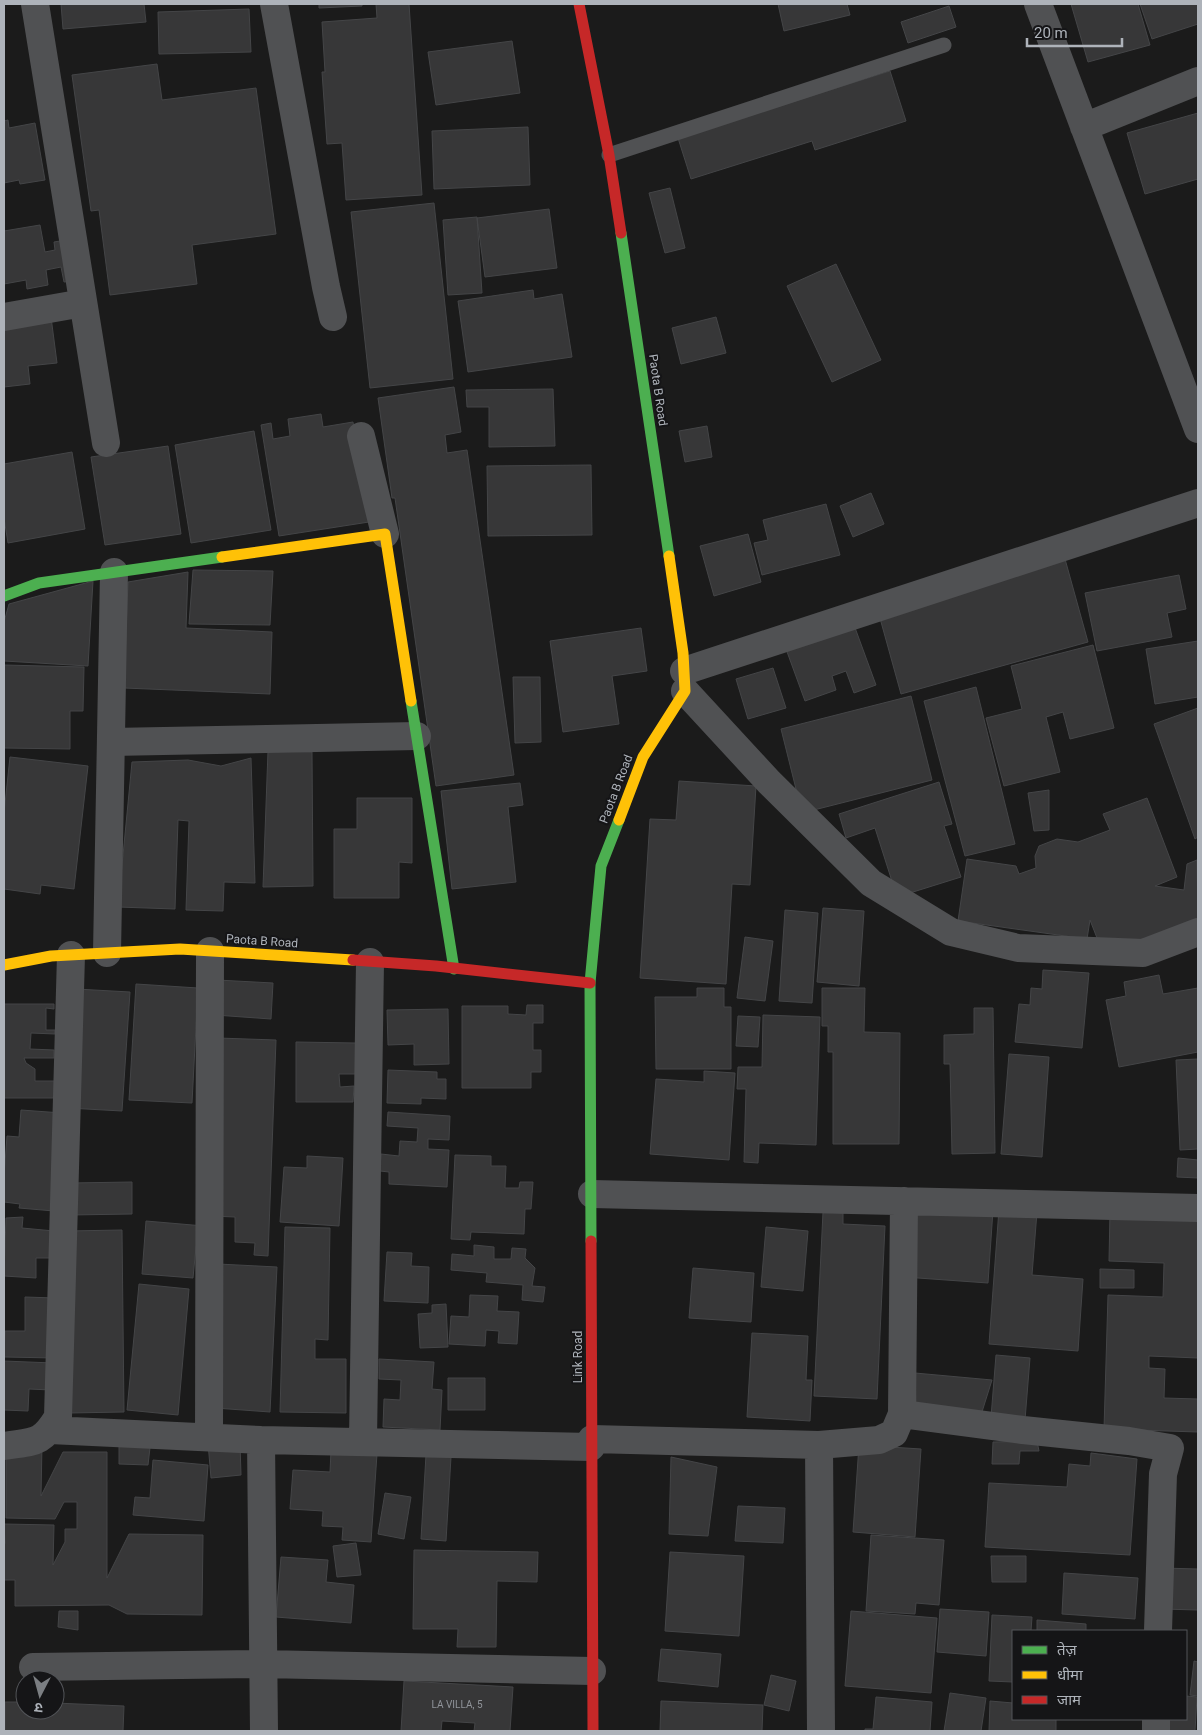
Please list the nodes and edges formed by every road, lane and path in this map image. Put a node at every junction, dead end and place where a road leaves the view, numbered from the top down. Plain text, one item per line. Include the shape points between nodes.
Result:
1 (35, 4) edge
2 (274, 4) edge
3 (579, 4) edge
4 (1038, 4) edge
5 (944, 45) dead end
6 (1198, 81) edge
7 (1084, 127) junction
8 (609, 155) junction
9 (83, 303) junction
10 (4, 317) edge
11 (333, 317) dead end
12 (1198, 429) edge
13 (362, 436) dead end
14 (106, 443) dead end
15 (1198, 503) edge
16 (385, 534) junction
17 (114, 572) junction
18 (4, 596) edge
19 (684, 681) junction
20 (417, 736) junction
21 (111, 742) junction
22 (1198, 932) edge
23 (210, 951) junction
24 (107, 953) junction
25 (71, 955) junction
26 (370, 962) junction
27 (4, 965) edge
28 (454, 969) junction
29 (590, 983) junction
30 (592, 1194) junction
31 (904, 1201) junction
32 (1198, 1208) edge
33 (902, 1414) junction
34 (50, 1430) junction
35 (209, 1437) junction
36 (261, 1440) junction
37 (363, 1441) junction
38 (592, 1443) junction
39 (819, 1445) junction
40 (4, 1446) edge
41 (1158, 1630) edge
42 (263, 1664) junction
43 (33, 1667) dead end
44 (592, 1671) junction
45 (264, 1731) edge
46 (593, 1731) edge
47 (821, 1731) edge

1 - 9 street
2 - 11 street
3 - 8 street, Paota B Road
4 - 7 street
5 - 8 lane
6 - 7 street
7 - 12 street
8 - 19 street, Paota B Road via 682,644
9 - 10 street
9 - 14 street
13 - 16 street
15 - 19 street
16 - 17 street
16 - 20 street
17 - 18 street via 39,583
17 - 21 street
19 - 22 street via 769,782 871,883 951,932 1018,948 1143,953
19 - 29 street, Paota B Road via 643,757 601,866
20 - 21 street
20 - 28 street
21 - 24 street
23 - 24 street, Paota B Road via 180,949
23 - 26 street, Paota B Road
23 - 35 street
24 - 25 street, Paota B Road
25 - 27 street, Paota B Road
25 - 34 street via 58,1417
26 - 28 street, Paota B Road
26 - 37 street
28 - 29 street, Paota B Road
29 - 30 street, Link Road
30 - 31 street
30 - 38 street, Link Road
31 - 32 street
31 - 33 street
33 - 39 street via 894,1433 879,1440
33 - 41 street via 1170,1448 1163,1474
34 - 35 street
34 - 40 street via 39,1440
35 - 36 street
36 - 37 street
36 - 42 street
37 - 38 street
38 - 39 street
38 - 44 street, Link Road
39 - 47 street
42 - 43 street
42 - 44 street
42 - 45 street
44 - 46 street, Link Road

